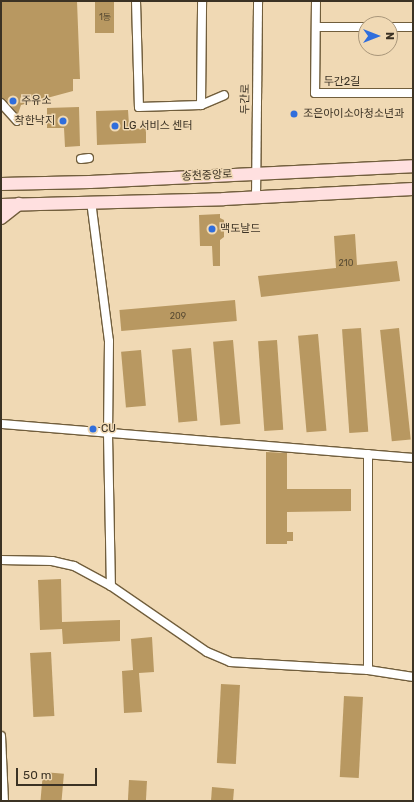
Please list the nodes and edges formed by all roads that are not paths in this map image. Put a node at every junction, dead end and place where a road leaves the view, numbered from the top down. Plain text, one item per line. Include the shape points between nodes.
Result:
1 (136, 1) edge
2 (202, 1) edge
3 (258, 1) edge
4 (316, 1) edge
5 (316, 27) junction
6 (358, 27) edge
7 (398, 27) edge
8 (413, 27) edge
9 (413, 93) edge
10 (224, 95) dead end
11 (1, 103) edge
12 (201, 105) junction
13 (17, 121) dead end
14 (89, 158) dead end
15 (81, 159) dead end
16 (413, 166) edge
17 (256, 174) junction
18 (1, 184) edge
19 (413, 190) edge
20 (256, 198) junction
21 (91, 201) junction
22 (1, 204) edge
23 (19, 204) junction
24 (1, 218) edge
25 (1, 424) edge
26 (108, 434) junction
27 (368, 454) junction
28 (413, 458) edge
29 (1, 560) edge
30 (111, 586) junction
31 (368, 670) junction
32 (413, 677) edge
33 (1, 736) edge
34 (1, 742) edge
35 (4, 801) edge

1 - 12 street via 139,107
2 - 12 street
3 - 17 street, 두간로
4 - 5 street, 두간2길
5 - 6 street
5 - 9 street, 두간2길 via 314,93
7 - 8 street
10 - 12 street
11 - 13 street
14 - 15 street
16 - 17 street, 송천중앙로
17 - 18 street, 송천중앙로
17 - 20 street, 두간로
19 - 20 street, 송천중앙로
20 - 21 street, 송천중앙로
21 - 23 street, 송천중앙로
21 - 26 street via 109,341
22 - 23 street, 송천중앙로
23 - 24 street
25 - 26 street
26 - 27 street
26 - 30 street
27 - 28 street
27 - 31 street
29 - 30 street via 52,561 74,566
30 - 31 street via 207,652 230,662
31 - 32 street
33 - 34 street
34 - 35 street

